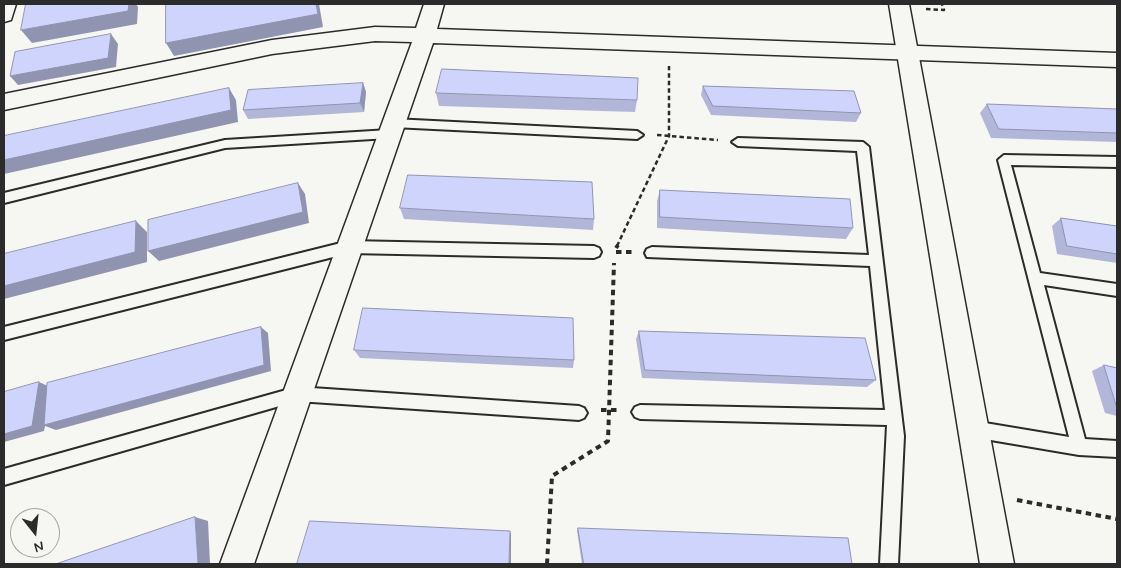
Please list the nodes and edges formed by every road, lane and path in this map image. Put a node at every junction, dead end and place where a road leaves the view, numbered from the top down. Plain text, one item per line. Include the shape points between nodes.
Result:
1 (6, 4) edge
2 (434, 4) edge
3 (899, 4) edge
4 (4, 15) edge
5 (425, 35) junction
6 (670, 44) junction
7 (906, 54) junction
8 (1117, 60) edge
9 (4, 102) edge
10 (391, 129) junction
11 (637, 135) joint
12 (669, 136) junction
13 (738, 142) joint
14 (1117, 162) edge
15 (4, 198) edge
16 (349, 247) junction
17 (594, 252) joint
18 (615, 252) junction
19 (652, 253) joint
20 (876, 261) junction
21 (1035, 278) junction
22 (1117, 290) edge
23 (4, 334) edge
24 (297, 394) junction
25 (609, 409) junction
26 (640, 412) joint
27 (579, 413) joint
28 (894, 418) junction
29 (972, 429) junction
30 (1079, 447) junction
31 (1117, 449) edge
32 (4, 477) edge
33 (984, 494) junction
34 (1117, 519) edge
35 (237, 564) edge
36 (547, 564) edge
37 (889, 564) edge
38 (997, 564) edge

1 - 4 street
2 - 5 street
3 - 7 street
5 - 6 street
5 - 9 street via 375,34 302,42
5 - 10 street
6 - 7 street
6 - 12 path
7 - 8 street
7 - 29 street
10 - 11 lane
10 - 15 lane via 225,144
10 - 16 street
11 - 12 path
12 - 13 path
12 - 18 path
13 - 20 lane via 863,147
14 - 21 lane via 1004,160
16 - 17 lane
16 - 23 lane
16 - 24 street
17 - 18 path
18 - 19 path
18 - 25 path
19 - 20 lane
20 - 28 lane
21 - 22 lane
21 - 30 lane
24 - 27 lane
24 - 32 lane
24 - 35 street
25 - 26 path
25 - 27 path
25 - 36 path via 608,441 552,476
26 - 28 lane
28 - 37 lane via 896,436
29 - 30 lane
29 - 33 street
30 - 31 lane
33 - 34 path
33 - 38 street

